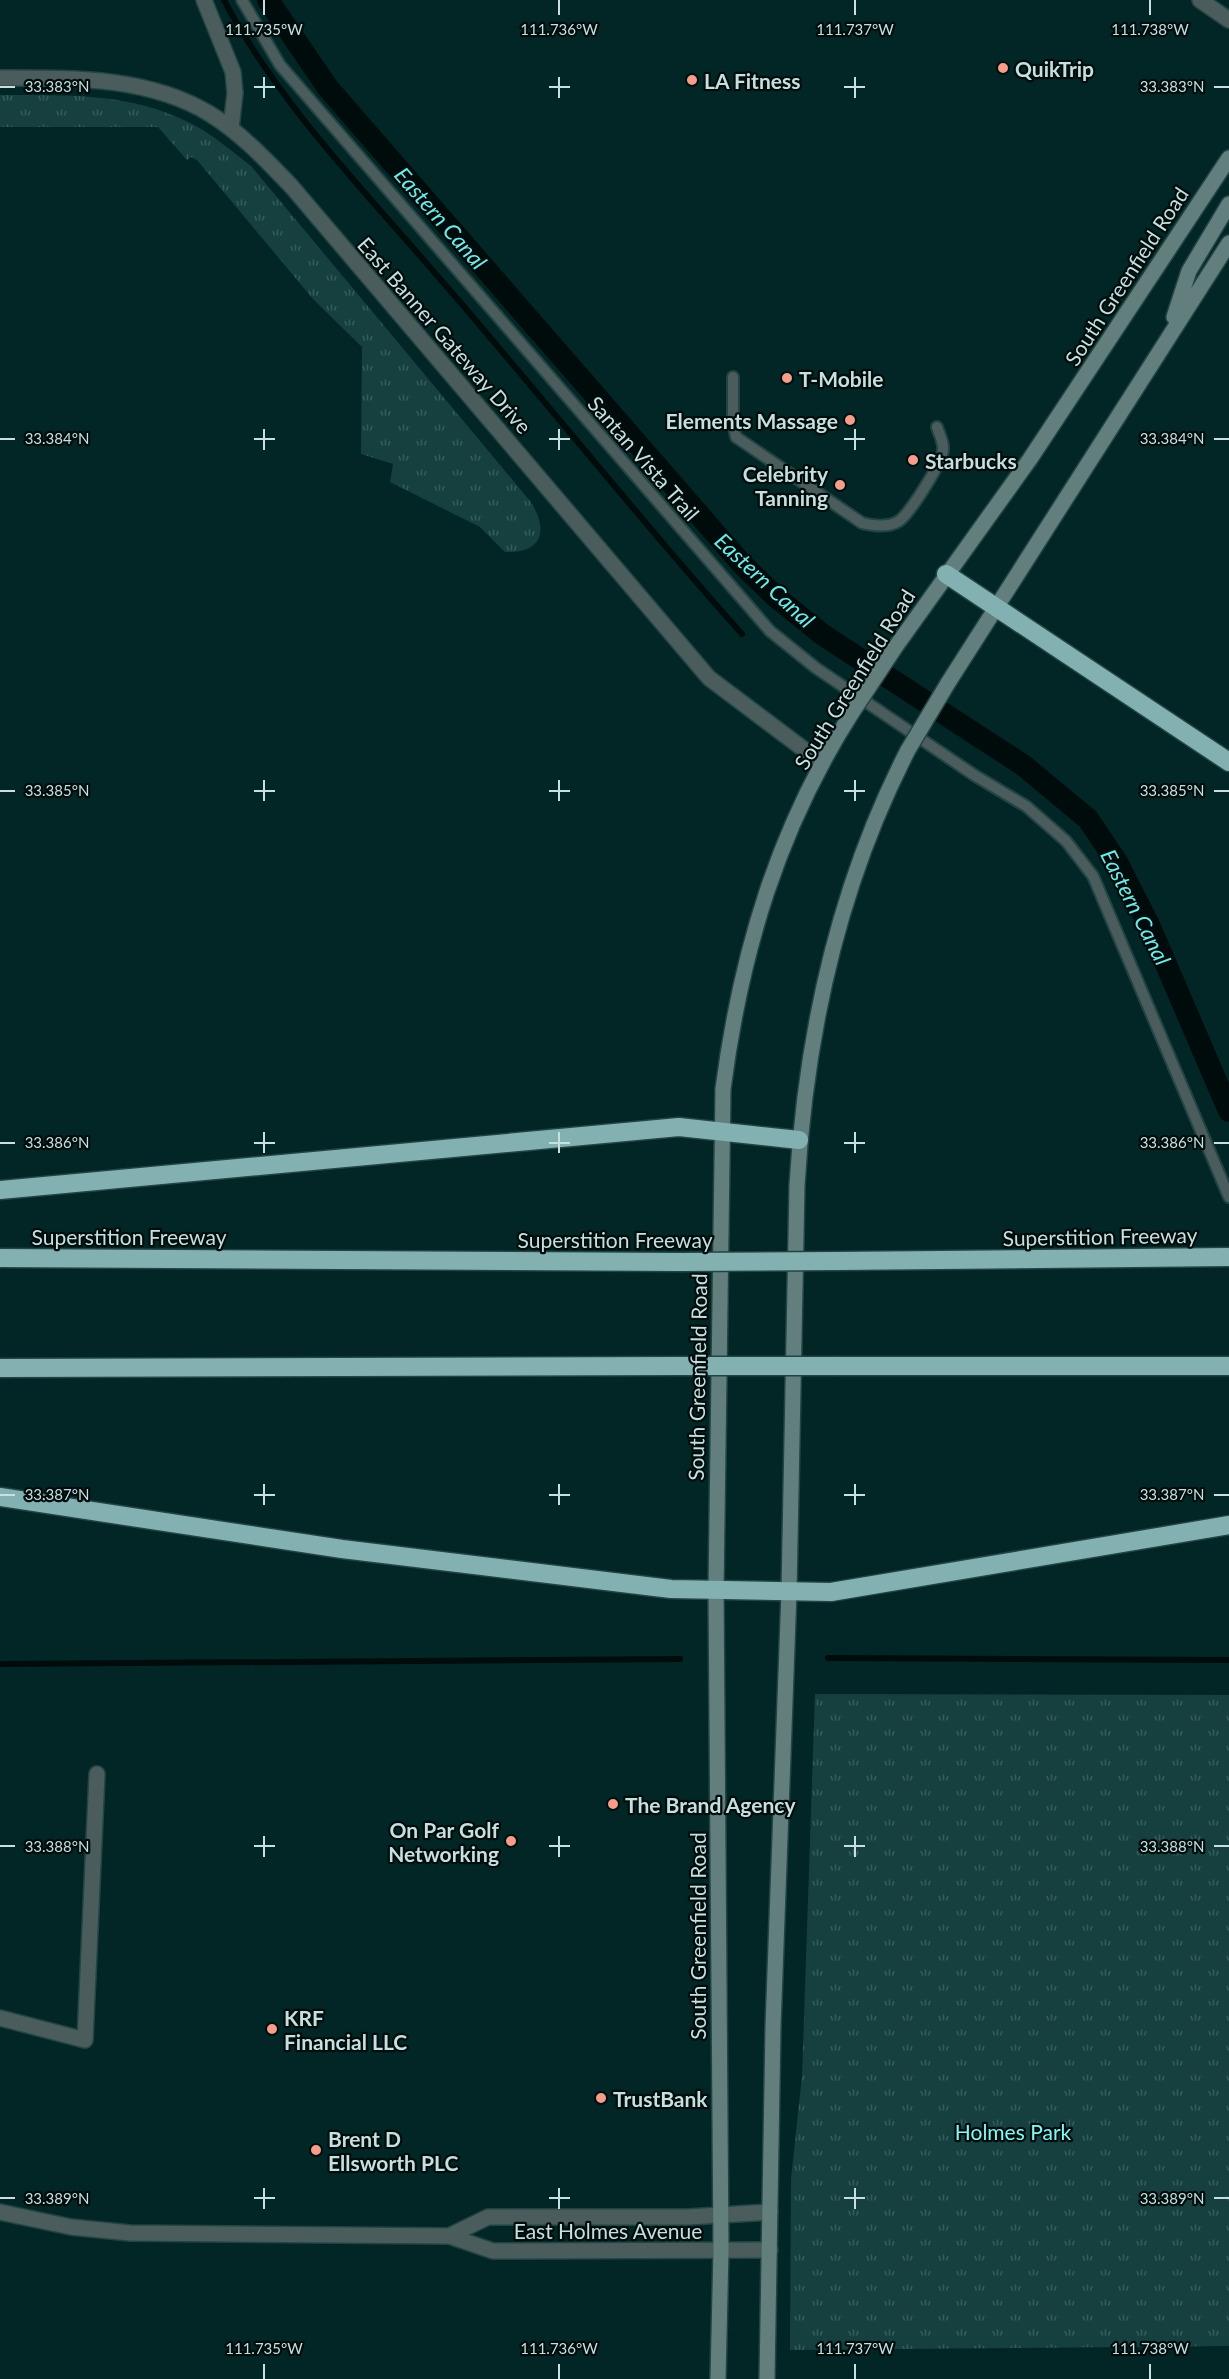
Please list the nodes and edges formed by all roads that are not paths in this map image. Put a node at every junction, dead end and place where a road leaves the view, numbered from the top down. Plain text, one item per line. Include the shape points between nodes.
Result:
1 (204, 0) edge
2 (242, 0) edge
3 (1200, 0) edge
4 (1229, 20) edge
5 (0, 78) edge
6 (231, 128) junction
7 (1229, 158) edge
8 (1229, 204) edge
9 (1229, 243) edge
10 (1166, 339) junction
11 (733, 377) dead end
12 (937, 427) dead end
13 (946, 574) junction
14 (996, 607) junction
15 (1229, 762) edge
16 (822, 763) junction
17 (721, 1131) junction
18 (799, 1140) junction
19 (0, 1190) edge
20 (1229, 1197) edge
21 (1228, 1257) edge
22 (0, 1258) edge
23 (1229, 1366) edge
24 (0, 1368) edge
25 (0, 1497) edge
26 (1229, 1525) edge
27 (716, 1590) junction
28 (789, 1592) junction
29 (98, 1774) dead end
30 (0, 2018) edge
31 (0, 2212) edge
32 (770, 2212) junction
33 (721, 2214) junction
34 (449, 2236) junction
35 (721, 2250) junction
36 (770, 2250) junction
37 (718, 2379) edge
38 (767, 2379) edge

1 - 6 street via 233,72
2 - 20 lane, Santan Vista Trail via 280,65 770,632 816,668 1026,806 1066,841 1093,876
3 - 4 street
5 - 6 street, East Banner Gateway Drive via 124,84 188,103
6 - 16 street, East Banner Gateway Drive via 292,187 709,678
7 - 13 main road, South Greenfield Road via 1030,459
8 - 10 main road via 1189,271
9 - 10 main road
10 - 14 main road
11 - 12 lane via 736,436 862,523 873,526 892,524 907,514 944,450
13 - 14 highway
13 - 16 main road, South Greenfield Road, bridge
14 - 15 highway
14 - 18 main road, bridge via 908,750 848,890 809,1052
16 - 17 main road, South Greenfield Road via 788,833 760,908 732,1025
17 - 18 highway
17 - 19 highway via 679,1127
17 - 27 main road, South Greenfield Road
18 - 28 main road
21 - 22 highway, Superstition Freeway, bridge via 680,1262
23 - 24 highway, bridge
25 - 27 highway via 342,1549 671,1589
26 - 28 highway via 831,1592
27 - 28 highway
27 - 33 main road, South Greenfield Road
28 - 32 main road
29 - 30 street via 85,2040
31 - 34 street, East Holmes Avenue via 71,2227 130,2233
32 - 33 street, East Holmes Avenue
32 - 36 main road
33 - 34 street, East Holmes Avenue via 488,2217
33 - 35 main road, South Greenfield Road
34 - 35 street, East Holmes Avenue via 493,2251
35 - 36 street, East Holmes Avenue
35 - 37 main road, South Greenfield Road
36 - 38 main road

